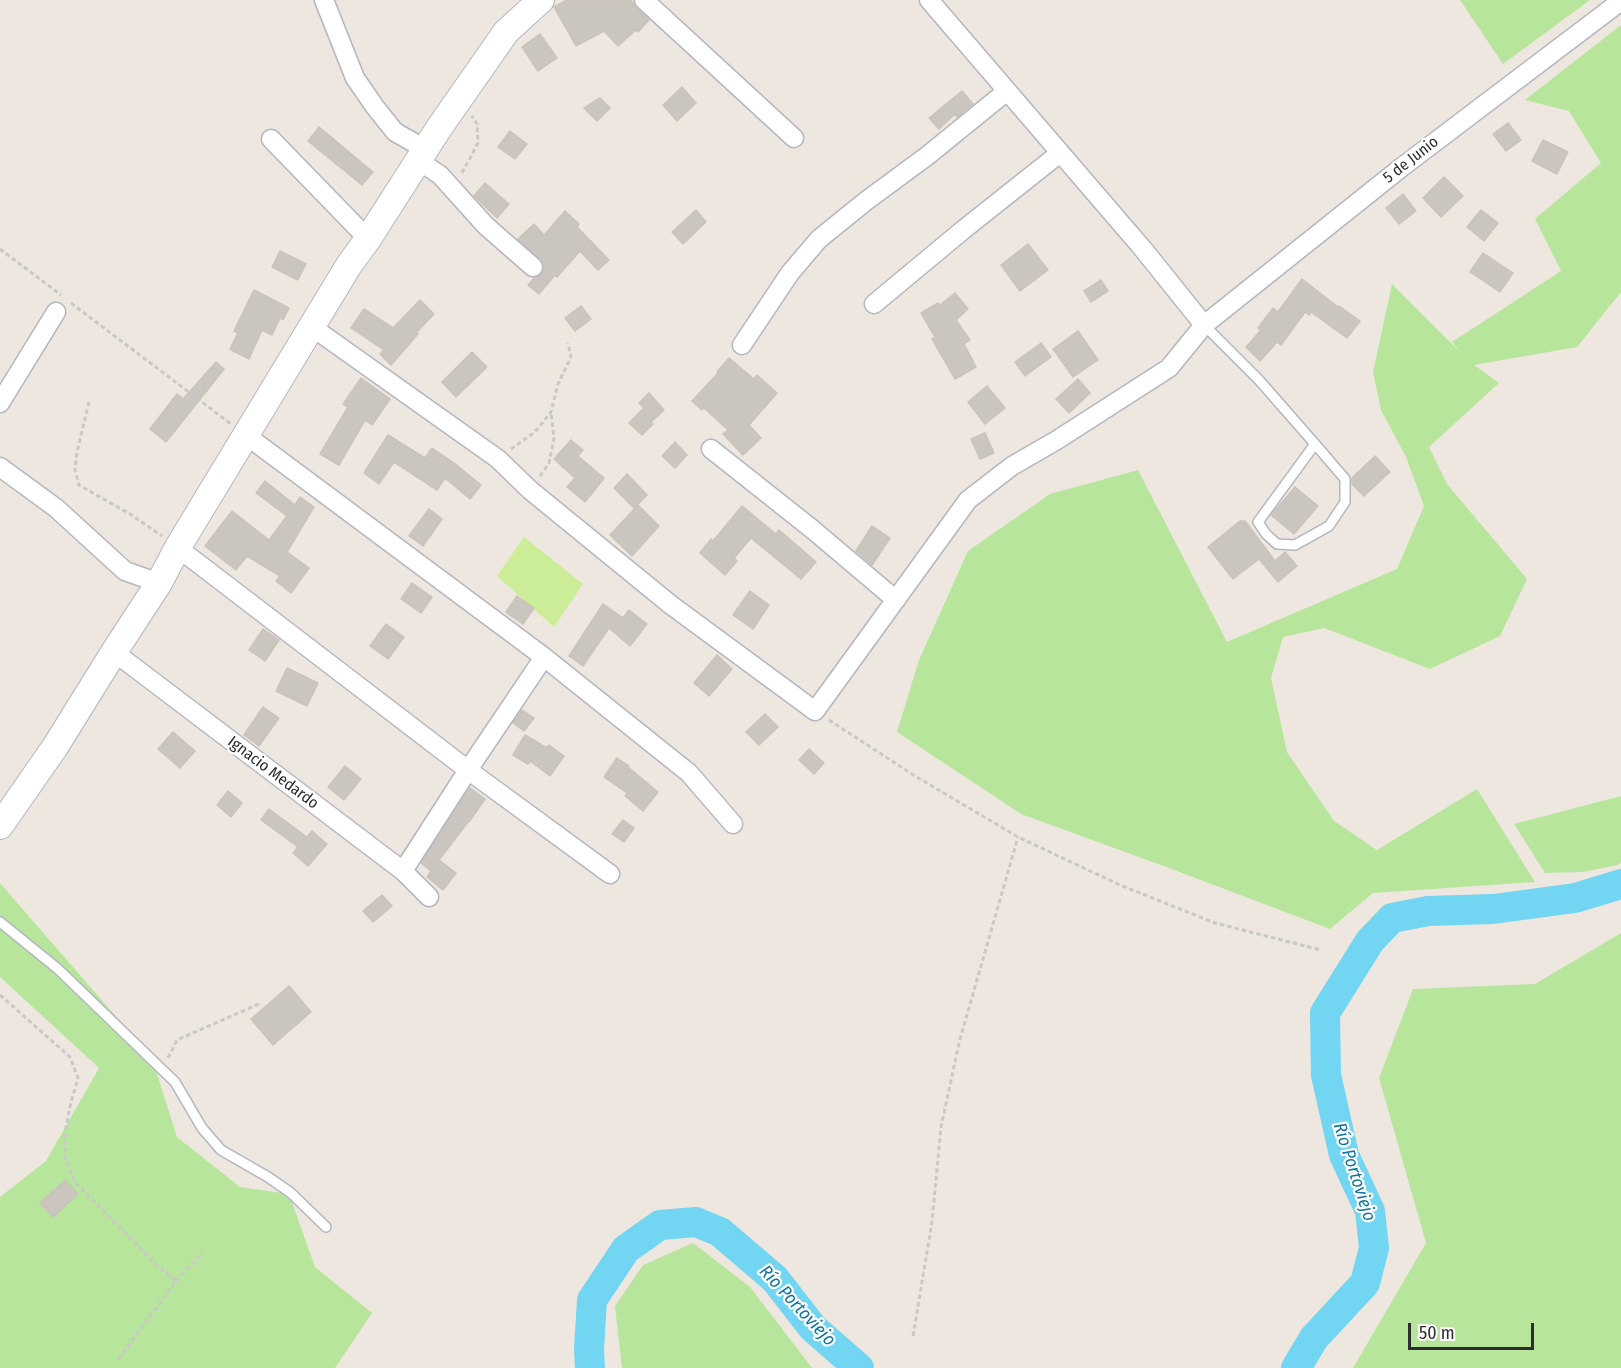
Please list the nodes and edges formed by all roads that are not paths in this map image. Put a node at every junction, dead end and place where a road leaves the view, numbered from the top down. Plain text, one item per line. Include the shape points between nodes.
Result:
1 (324, 0) edge
2 (541, 0) edge
3 (644, 0) edge
4 (929, 0) edge
5 (1621, 1) edge
6 (1007, 91) junction
7 (794, 138) dead end
8 (271, 139) dead end
9 (1060, 153) junction
10 (422, 155) junction
11 (368, 239) junction
12 (533, 267) dead end
13 (874, 304) dead end
14 (56, 312) dead end
15 (1204, 325) junction
16 (312, 327) junction
17 (742, 345) dead end
18 (0, 404) edge
19 (247, 436) junction
20 (1315, 444) junction
21 (711, 449) dead end
22 (0, 467) edge
23 (178, 548) junction
24 (159, 584) junction
25 (896, 600) junction
26 (114, 652) junction
27 (544, 657) junction
28 (468, 770) junction
29 (733, 824) dead end
30 (0, 825) edge
31 (403, 871) junction
32 (609, 874) dead end
33 (429, 897) dead end
34 (0, 922) edge
35 (326, 1227) dead end

1 - 10 street via 355,78 395,132
2 - 10 street via 506,32
3 - 7 street
4 - 6 street
5 - 15 street, 5 de Junio via 1402,166
6 - 9 street
6 - 17 street via 819,239 790,273
8 - 11 street
9 - 13 street
9 - 15 street
10 - 11 street
10 - 12 street via 486,226
11 - 16 street
14 - 18 street
15 - 20 lane
15 - 25 street, 5 de Junio via 1169,368 1012,466 968,500
16 - 19 street
16 - 25 street, 5 de Junio via 498,459 530,490 671,605 815,711
19 - 23 street
19 - 27 street
20 - 20 lane via 1345,479 1346,502 1329,526 1295,545 1277,544 1258,522
21 - 25 street
22 - 24 street via 56,508 125,571
23 - 24 street
23 - 28 street
24 - 26 street
26 - 30 street via 55,747
26 - 31 street, Ignacio Medardo
27 - 28 street
27 - 29 street via 689,773
28 - 31 street
28 - 32 street
31 - 33 street, Ignacio Medardo
34 - 35 lane via 58,969 175,1082 201,1128 221,1150 291,1193

